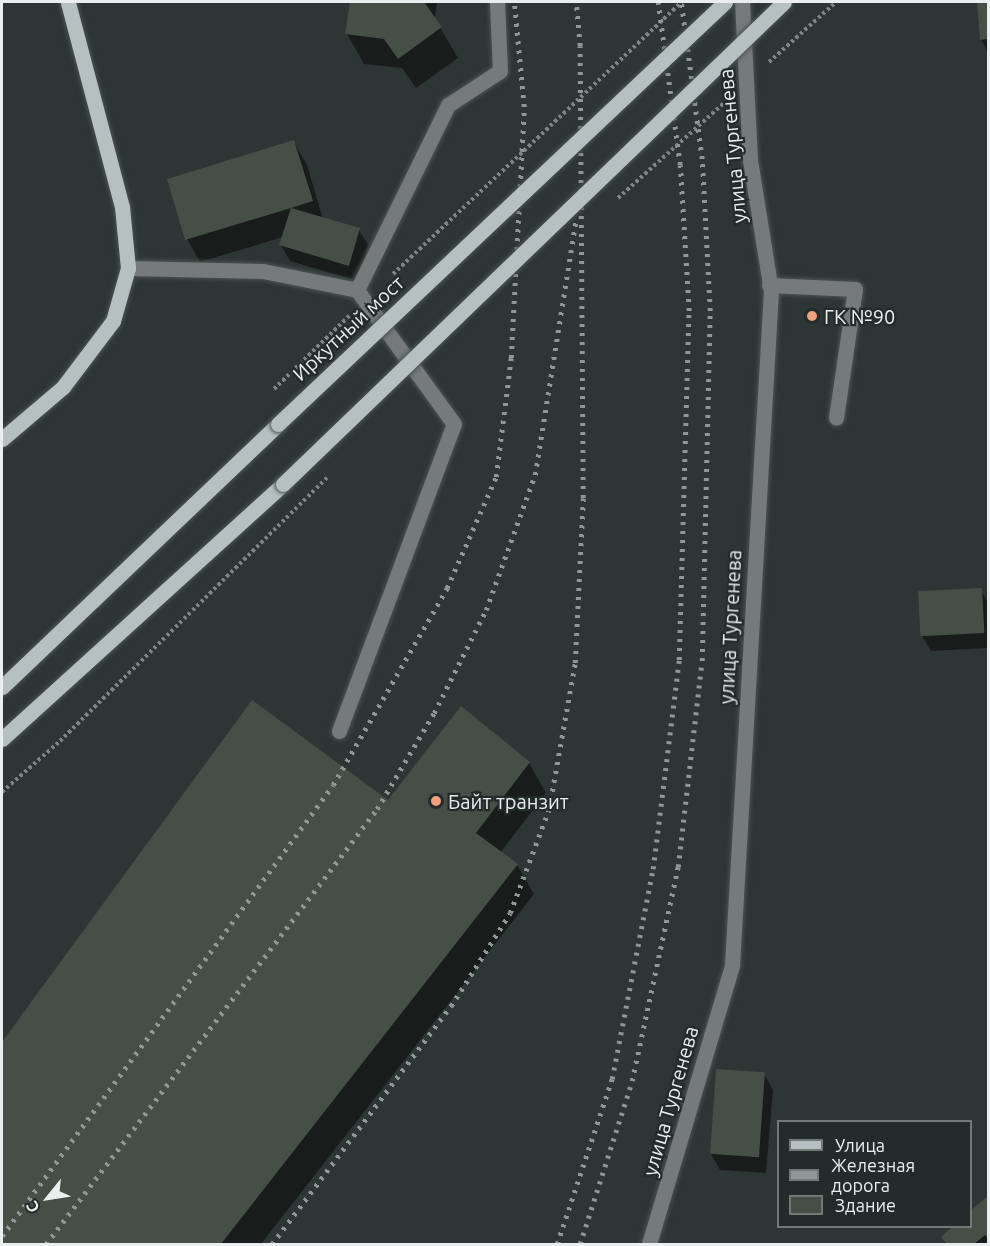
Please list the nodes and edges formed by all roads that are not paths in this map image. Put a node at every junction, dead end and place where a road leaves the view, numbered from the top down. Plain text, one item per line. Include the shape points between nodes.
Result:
1 (68, 2) edge
2 (497, 2) edge
3 (725, 2) edge
4 (742, 2) edge
5 (784, 2) edge
6 (128, 268) junction
7 (769, 285) junction
8 (357, 290) junction
9 (836, 418) dead end
10 (2, 439) edge
11 (7, 678) edge
12 (2, 687) edge
13 (339, 731) dead end
14 (2, 739) edge
15 (649, 1245) edge

1 - 6 main road via 122,207
2 - 8 street via 500,71 448,105
3 - 11 main road, Иркутный мост, bridge
4 - 7 street, улица Тургенева via 750,160
5 - 14 main road, bridge via 284,484
6 - 8 street via 263,272
6 - 10 main road via 113,321 63,387
7 - 9 street via 855,289
7 - 15 street, улица Тургенева via 732,965
8 - 13 street via 454,424
11 - 12 main road, Иркутный мост

